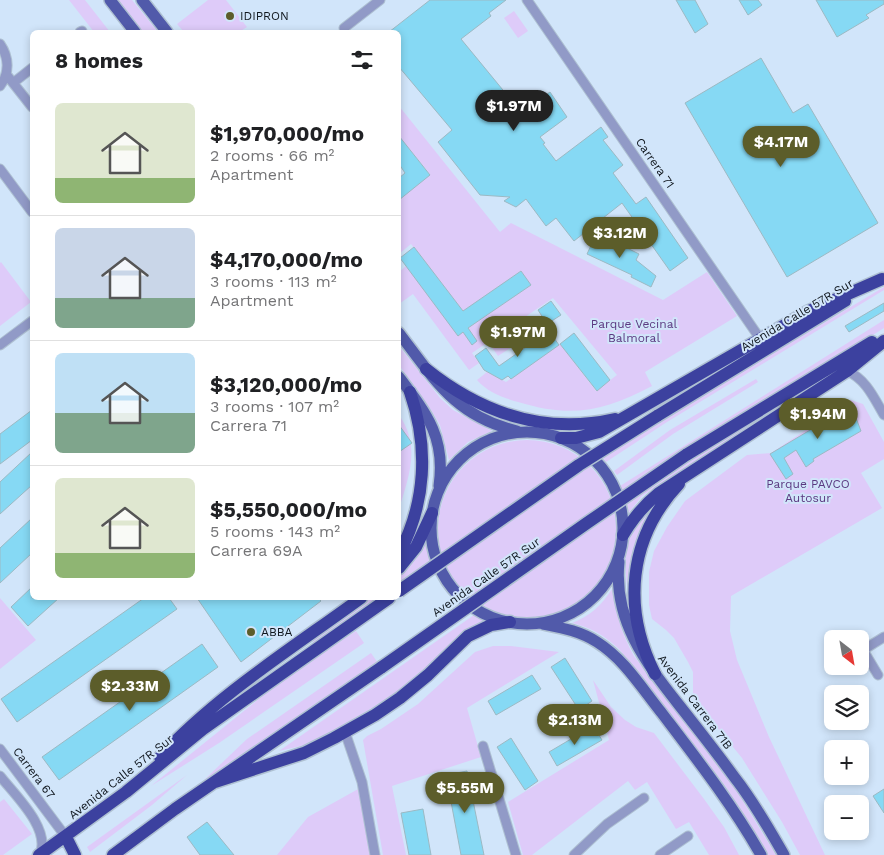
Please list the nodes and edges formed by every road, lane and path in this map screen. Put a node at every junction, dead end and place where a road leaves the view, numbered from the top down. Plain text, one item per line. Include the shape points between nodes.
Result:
1 (110, 0) edge
2 (142, 0) edge
3 (380, 0) edge
4 (527, 0) edge
5 (344, 28) dead end
6 (133, 30) edge
7 (165, 30) edge
8 (0, 44) edge
9 (30, 70) edge
10 (6, 74) junction
11 (13, 83) junction
12 (0, 86) edge
13 (30, 104) edge
14 (0, 169) edge
15 (30, 209) edge
16 (883, 278) edge
17 (30, 322) edge
18 (884, 335) edge
19 (401, 336) edge
20 (761, 340) junction
21 (884, 341) edge
22 (0, 345) edge
23 (864, 358) junction
24 (426, 369) junction
25 (847, 371) junction
26 (401, 381) edge
27 (865, 383) junction
28 (410, 392) junction
29 (630, 415) junction
30 (884, 415) edge
31 (525, 432) junction
32 (561, 438) junction
33 (691, 473) junction
34 (439, 492) junction
35 (432, 513) junction
36 (623, 535) junction
37 (401, 549) edge
38 (620, 553) junction
39 (401, 566) edge
40 (401, 590) edge
41 (358, 600) edge
42 (387, 600) edge
43 (510, 622) junction
44 (539, 623) junction
45 (884, 637) edge
46 (655, 674) junction
47 (878, 675) dead end
48 (345, 732) junction
49 (483, 746) dead end
50 (0, 748) edge
51 (0, 776) edge
52 (215, 782) junction
53 (4, 788) edge
54 (126, 792) junction
55 (644, 798) dead end
56 (688, 836) dead end
57 (66, 837) junction
58 (39, 855) edge
59 (75, 855) edge
60 (113, 855) edge
61 (375, 855) edge
62 (516, 855) edge
63 (574, 855) edge
64 (660, 855) edge
65 (761, 855) edge
66 (784, 855) edge

1 - 6 main road
2 - 7 main road
3 - 5 street
4 - 20 street, Carrera 71
8 - 10 street via 6,56
9 - 11 street
10 - 11 street
10 - 12 street
11 - 13 street
14 - 15 street
16 - 20 highway via 824,304
16 - 40 highway, Avenida Calle 57R Sur, bridge via 579,465
17 - 22 street
18 - 52 highway, Avenida Calle 57R Sur, bridge via 686,455
19 - 24 main road
20 - 29 highway
21 - 23 highway
23 - 25 highway
23 - 27 street
24 - 29 highway via 487,408 510,416 558,424 582,424
24 - 31 main road via 465,410 494,424
25 - 27 street
25 - 33 highway
26 - 28 main road
27 - 30 street
28 - 34 main road via 435,432 441,463
28 - 37 highway via 420,431 423,470 419,502
29 - 32 highway via 590,435
31 - 32 main road
31 - 34 main road via 494,438 467,454 455,465
32 - 36 main road via 583,450 601,466 614,487 622,510
33 - 36 highway via 645,505
33 - 46 highway via 655,515 636,566 636,620 646,656
34 - 35 main road
35 - 39 highway via 416,547
35 - 43 main road via 433,550 448,584 475,609
36 - 38 main road
38 - 44 main road via 598,592 581,607 561,618
38 - 46 main road, Avenida Carrera 71B via 620,604 631,635
41 - 54 highway via 223,698 172,743
42 - 54 highway, Avenida Calle 57R Sur via 203,730
43 - 44 main road
43 - 48 highway via 492,625 468,636 400,698
44 - 65 main road via 586,635 618,659 712,779
45 - 47 street via 863,650
46 - 66 main road, Avenida Carrera 71B via 737,780
48 - 52 highway via 304,753
48 - 61 street via 362,782
49 - 62 street
50 - 57 street, Carrera 67
51 - 53 street
52 - 60 highway, Avenida Calle 57R Sur
53 - 58 street via 40,830 43,843
54 - 57 highway, Avenida Calle 57R Sur
55 - 63 street via 607,824
56 - 64 street
57 - 58 highway, Avenida Calle 57R Sur
57 - 59 highway

